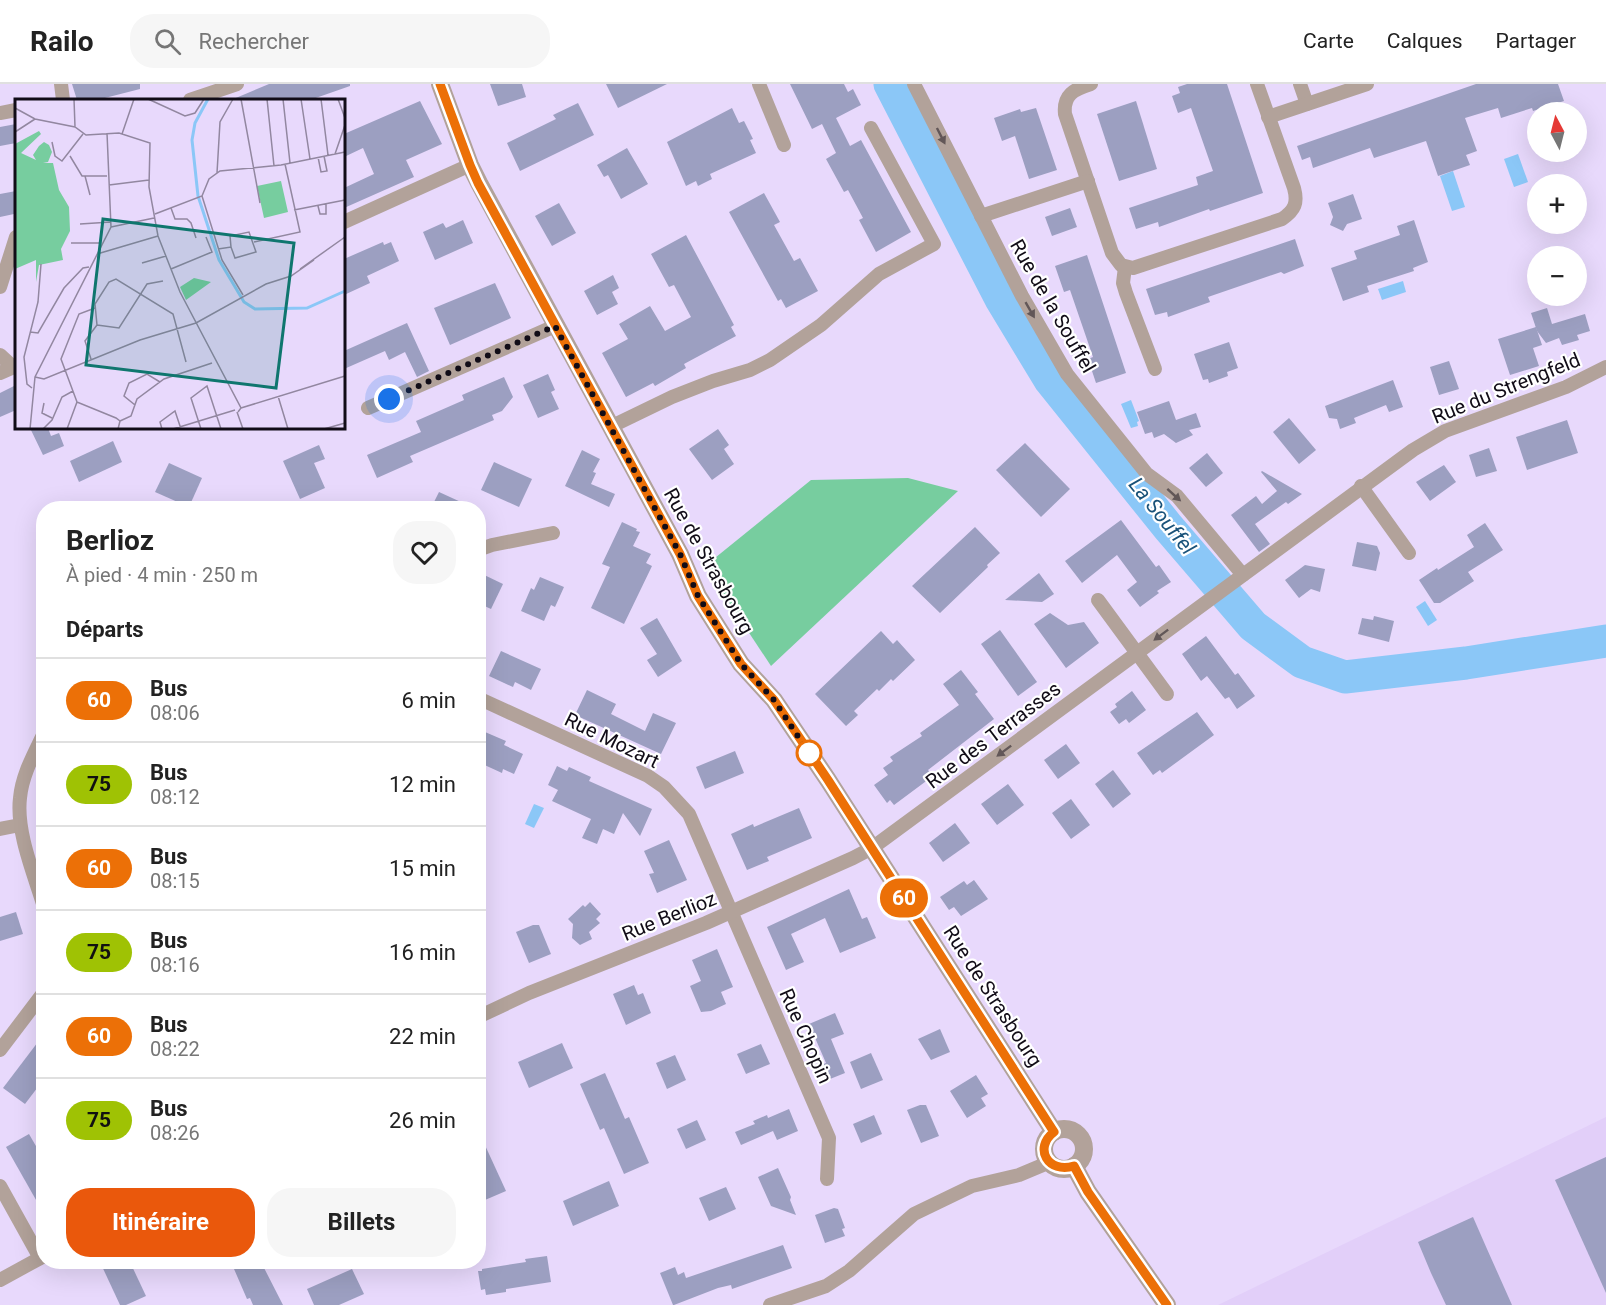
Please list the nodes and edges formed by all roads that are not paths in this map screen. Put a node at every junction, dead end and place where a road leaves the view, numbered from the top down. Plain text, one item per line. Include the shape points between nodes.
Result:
1 (61, 84) edge
2 (237, 84) edge
3 (440, 84) edge
4 (759, 84) edge
5 (914, 84) edge
6 (1090, 84) edge
7 (1257, 84) edge
8 (1300, 84) edge
9 (1368, 84) edge
10 (63, 99) edge
11 (193, 99) edge
12 (1307, 104) junction
13 (15, 110) edge
14 (0, 113) edge
15 (1268, 117) junction
16 (871, 128) dead end
17 (784, 144) dead end
18 (470, 165) junction
19 (1088, 181) junction
20 (981, 216) junction
21 (345, 222) edge
22 (15, 240) edge
23 (1125, 267) junction
24 (1, 283) edge
25 (555, 326) junction
26 (0, 356) edge
27 (1606, 367) edge
28 (10, 369) edge
29 (1155, 369) dead end
30 (368, 408) dead end
31 (610, 427) junction
32 (1361, 486) junction
33 (553, 533) dead end
34 (486, 547) edge
35 (1409, 553) dead end
36 (1237, 579) junction
37 (1098, 600) dead end
38 (1137, 653) junction
39 (1167, 694) dead end
40 (486, 702) edge
41 (36, 751) edge
42 (20, 825) junction
43 (0, 829) edge
44 (872, 848) junction
45 (36, 880) edge
46 (731, 912) junction
47 (36, 1003) edge
48 (486, 1013) edge
49 (0, 1050) edge
50 (1054, 1132) junction
51 (1050, 1162) junction
52 (1074, 1166) junction
53 (827, 1179) dead end
54 (0, 1186) edge
55 (36, 1247) edge
56 (36, 1260) edge
57 (0, 1280) edge
58 (771, 1305) edge
59 (1167, 1305) edge

1 - 10 street
2 - 11 street
3 - 18 street, Rue de Strasbourg
4 - 17 street
5 -> 20 street, Rue de la Souffel
6 - 19 street via 1070,93 1064,106
7 - 15 street
8 - 12 street
9 - 12 street
12 - 15 street
13 - 14 street
15 - 23 street via 1294,188 1293,210 1282,219 1140,266
16 - 31 street via 934,244 879,274 821,325 770,360 672,397
18 - 21 street
18 - 25 street, Rue de Strasbourg
19 - 20 street
19 - 23 street via 1116,260
20 -> 36 street, Rue de la Souffel via 1067,374 1147,474 1177,496
22 - 24 street
23 - 29 street via 1123,283
25 - 30 street
25 - 31 street, Rue de Strasbourg
26 - 28 street
27 - 32 street, Rue du Strengfeld via 1566,387 1446,431
31 - 44 street, Rue de Strasbourg via 706,609 741,664 774,700
32 - 35 street
32 - 36 street, Rue du Strengfeld
33 - 34 street
36 -> 38 street, Rue des Terrasses
37 - 38 street
38 - 39 street
38 -> 44 street, Rue des Terrasses
40 - 46 street, Rue Mozart via 648,776 664,787 689,814
41 - 42 street via 22,783
42 - 43 street
42 - 45 street
44 - 46 street, Rue Berlioz
44 - 50 street, Rue de Strasbourg
46 - 48 street, Rue Berlioz
46 - 53 street, Rue Chopin via 829,1138
47 - 49 street
50 - 51 street via 1044,1146
50 - 52 street via 1068,1129 1080,1137 1083,1155
51 - 52 street via 1061,1168
51 - 58 street via 1019,1176 972,1186 914,1214 826,1286
52 - 59 street
54 - 55 street
56 - 57 street

